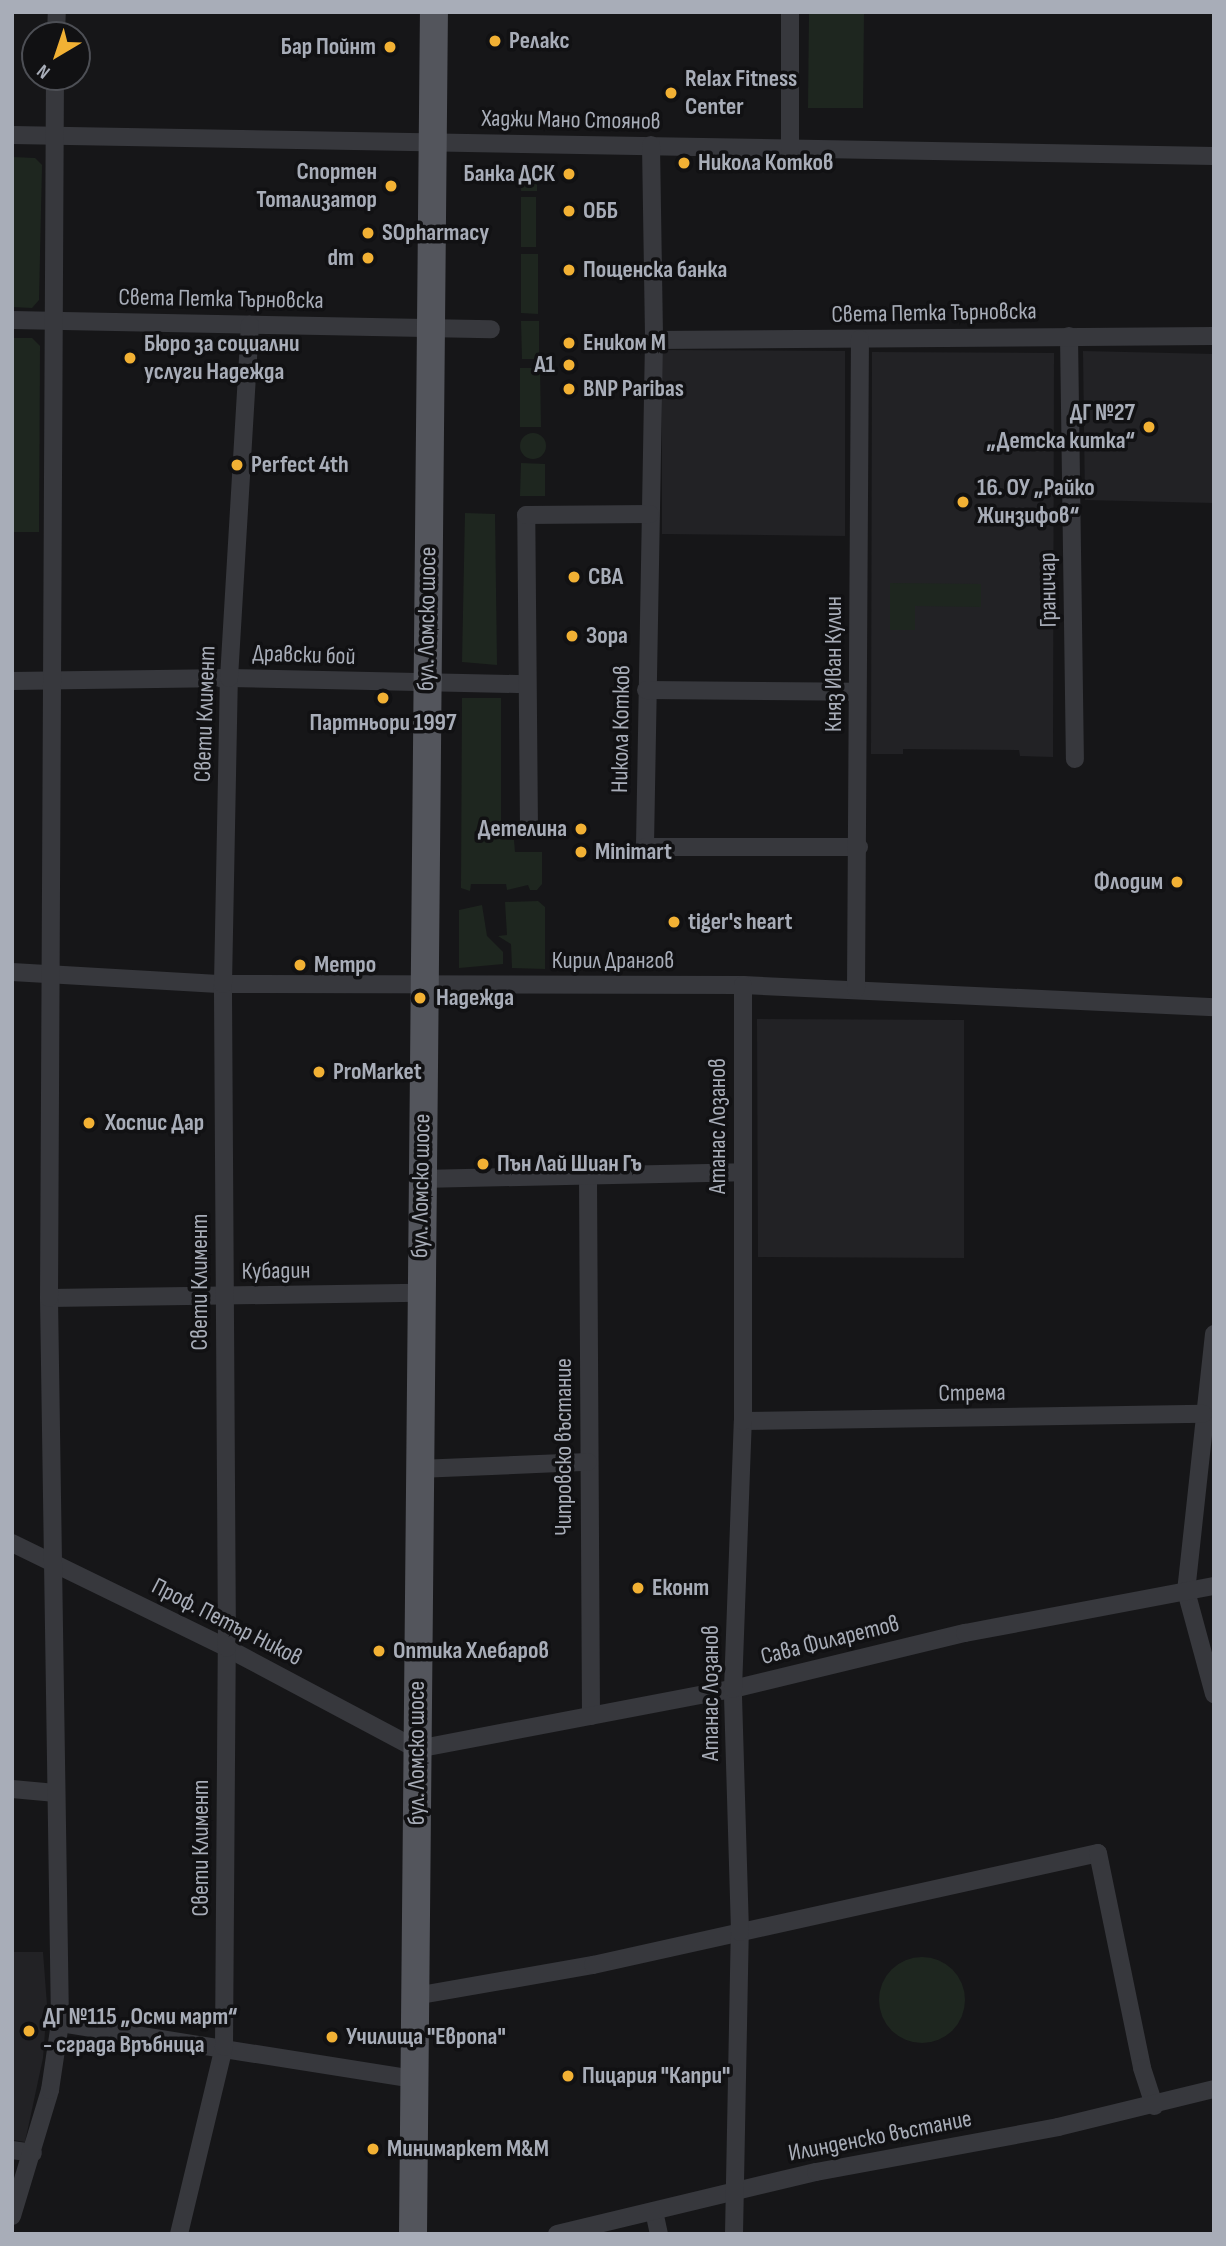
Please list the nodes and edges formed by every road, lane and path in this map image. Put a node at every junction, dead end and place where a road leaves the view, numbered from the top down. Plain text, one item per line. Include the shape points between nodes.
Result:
1 (434, 12) edge
2 (790, 12) edge
3 (55, 91) edge
4 (12, 135) edge
5 (53, 136) junction
6 (432, 141) junction
7 (651, 145) junction
8 (790, 149) junction
9 (1214, 156) edge
10 (12, 320) edge
11 (56, 321) junction
12 (250, 325) junction
13 (429, 326) junction
14 (491, 329) dead end
15 (1069, 336) junction
16 (1214, 336) edge
17 (860, 339) junction
18 (654, 340) junction
19 (650, 514) junction
20 (229, 678) junction
21 (54, 680) junction
22 (12, 681) edge
23 (426, 684) junction
24 (526, 684) junction
25 (646, 690) junction
26 (857, 692) junction
27 (1074, 759) dead end
28 (529, 830) dead end
29 (859, 847) junction
30 (12, 972) edge
31 (49, 974) junction
32 (423, 982) junction
33 (223, 984) junction
34 (743, 985) junction
35 (856, 989) junction
36 (1214, 1007) edge
37 (743, 1172) junction
38 (588, 1178) junction
39 (420, 1179) junction
40 (419, 1293) junction
41 (224, 1297) junction
42 (49, 1298) junction
43 (1214, 1334) edge
44 (1211, 1375) edge
45 (1203, 1414) junction
46 (743, 1421) junction
47 (589, 1462) junction
48 (418, 1469) junction
49 (12, 1544) edge
50 (51, 1561) junction
51 (1214, 1586) edge
52 (1186, 1591) junction
53 (227, 1648) junction
54 (733, 1689) junction
55 (1214, 1694) edge
56 (591, 1716) junction
57 (417, 1749) junction
58 (12, 1789) edge
59 (56, 1793) junction
60 (740, 1932) junction
61 (415, 1996) junction
62 (60, 2023) junction
63 (224, 2047) junction
64 (415, 2079) junction
65 (1214, 2089) edge
66 (1154, 2106) junction
67 (12, 2150) edge
68 (33, 2153) junction
69 (736, 2191) junction
70 (654, 2211) junction
71 (12, 2216) edge
72 (179, 2234) edge
73 (413, 2234) edge
74 (557, 2234) edge
75 (659, 2234) edge
76 (734, 2234) edge

1 - 6 main road, бул. Ломско шосе
2 - 8 street
3 - 5 street
4 - 5 street, Хаджи Мано Стоянов
5 - 6 street, Хаджи Мано Стоянов
5 - 11 street
6 - 7 street, Хаджи Мано Стоянов
6 - 13 main road, бул. Ломско шосе
7 - 8 street, Хаджи Мано Стоянов
7 - 18 street, Никола Котков
8 - 9 street, Хаджи Мано Стоянов
10 - 11 street, Света Петка Търновска
11 - 12 street, Света Петка Търновска
11 - 21 street
12 - 13 street, Света Петка Търновска
12 - 20 street, Свети Климент
13 - 14 street, Света Петка Търновска
13 - 23 main road, бул. Ломско шосе
15 - 16 street, Света Петка Търновска
15 - 17 street, Света Петка Търновска
15 - 27 street, Граничар
17 - 18 street, Света Петка Търновска
17 - 26 street, Княз Иван Кулин
18 - 19 street, Никола Котков
19 - 24 street via 526,515
19 - 25 street, Никола Котков
20 - 21 street, Дравски бой
20 - 23 street, Дравски бой
20 - 33 street, Свети Климент
21 - 22 street, Дравски бой
21 - 31 street
23 - 24 street, Дравски бой
23 - 32 main road, бул. Ломско шосе
24 - 28 street
25 - 26 street
25 - 29 street, Никола Котков via 645,847
26 - 29 street, Княз Иван Кулин
29 - 35 street, Княз Иван Кулин
30 - 31 street, Кирил Дрангов
31 - 33 street, Кирил Дрангов
31 - 42 street
32 - 33 street, Кирил Дрангов
32 - 34 street, Кирил Дрангов
32 - 39 main road, бул. Ломско шосе
33 - 41 street, Свети Климент
34 - 35 street, Кирил Дрангов
34 - 37 street, Атанас Лозанов
35 - 36 street, Кирил Дрангов
37 - 38 street
37 - 46 street, Атанас Лозанов
38 - 39 street
38 - 47 street, Чипровско въстание
39 - 40 main road, бул. Ломско шосе
40 - 41 street, Кубадин
40 - 48 main road, бул. Ломско шосе
41 - 42 street, Кубадин
41 - 53 street, Свети Климент
42 - 50 street
43 - 44 street
44 - 45 street
45 - 46 street, Стрема
45 - 52 street
46 - 54 street, Атанас Лозанов
47 - 48 street
47 - 56 street, Чипровско въстание
48 - 57 main road, бул. Ломско шосе
49 - 50 street, Проф. Петър Ников
50 - 53 street, Проф. Петър Ников
50 - 59 street
51 - 52 street, Сава Филаретов
52 - 54 street, Сава Филаретов via 965,1633
52 - 55 street
53 - 57 street, Проф. Петър Ников
53 - 63 street, Свети Климент
54 - 56 street, Сава Филаретов
54 - 60 street, Атанас Лозанов
56 - 57 street, Сава Филаретов
57 - 61 main road, бул. Ломско шосе
58 - 59 street
59 - 62 street
60 - 61 street via 593,1965
60 - 66 street via 1098,1853 1142,2068
60 - 69 street, Атанас Лозанов
61 - 64 main road, бул. Ломско шосе
62 - 63 street
62 - 68 street via 50,2090
63 - 64 street
63 - 72 street, Свети Климент
64 - 73 main road, бул. Ломско шосе
65 - 66 street, Илинденско въстание
66 - 69 street, Илинденско въстание
67 - 68 street
68 - 71 street
69 - 70 street, Илинденско въстание
69 - 76 street, Атанас Лозанов
70 - 74 street, Илинденско въстание
70 - 75 street

